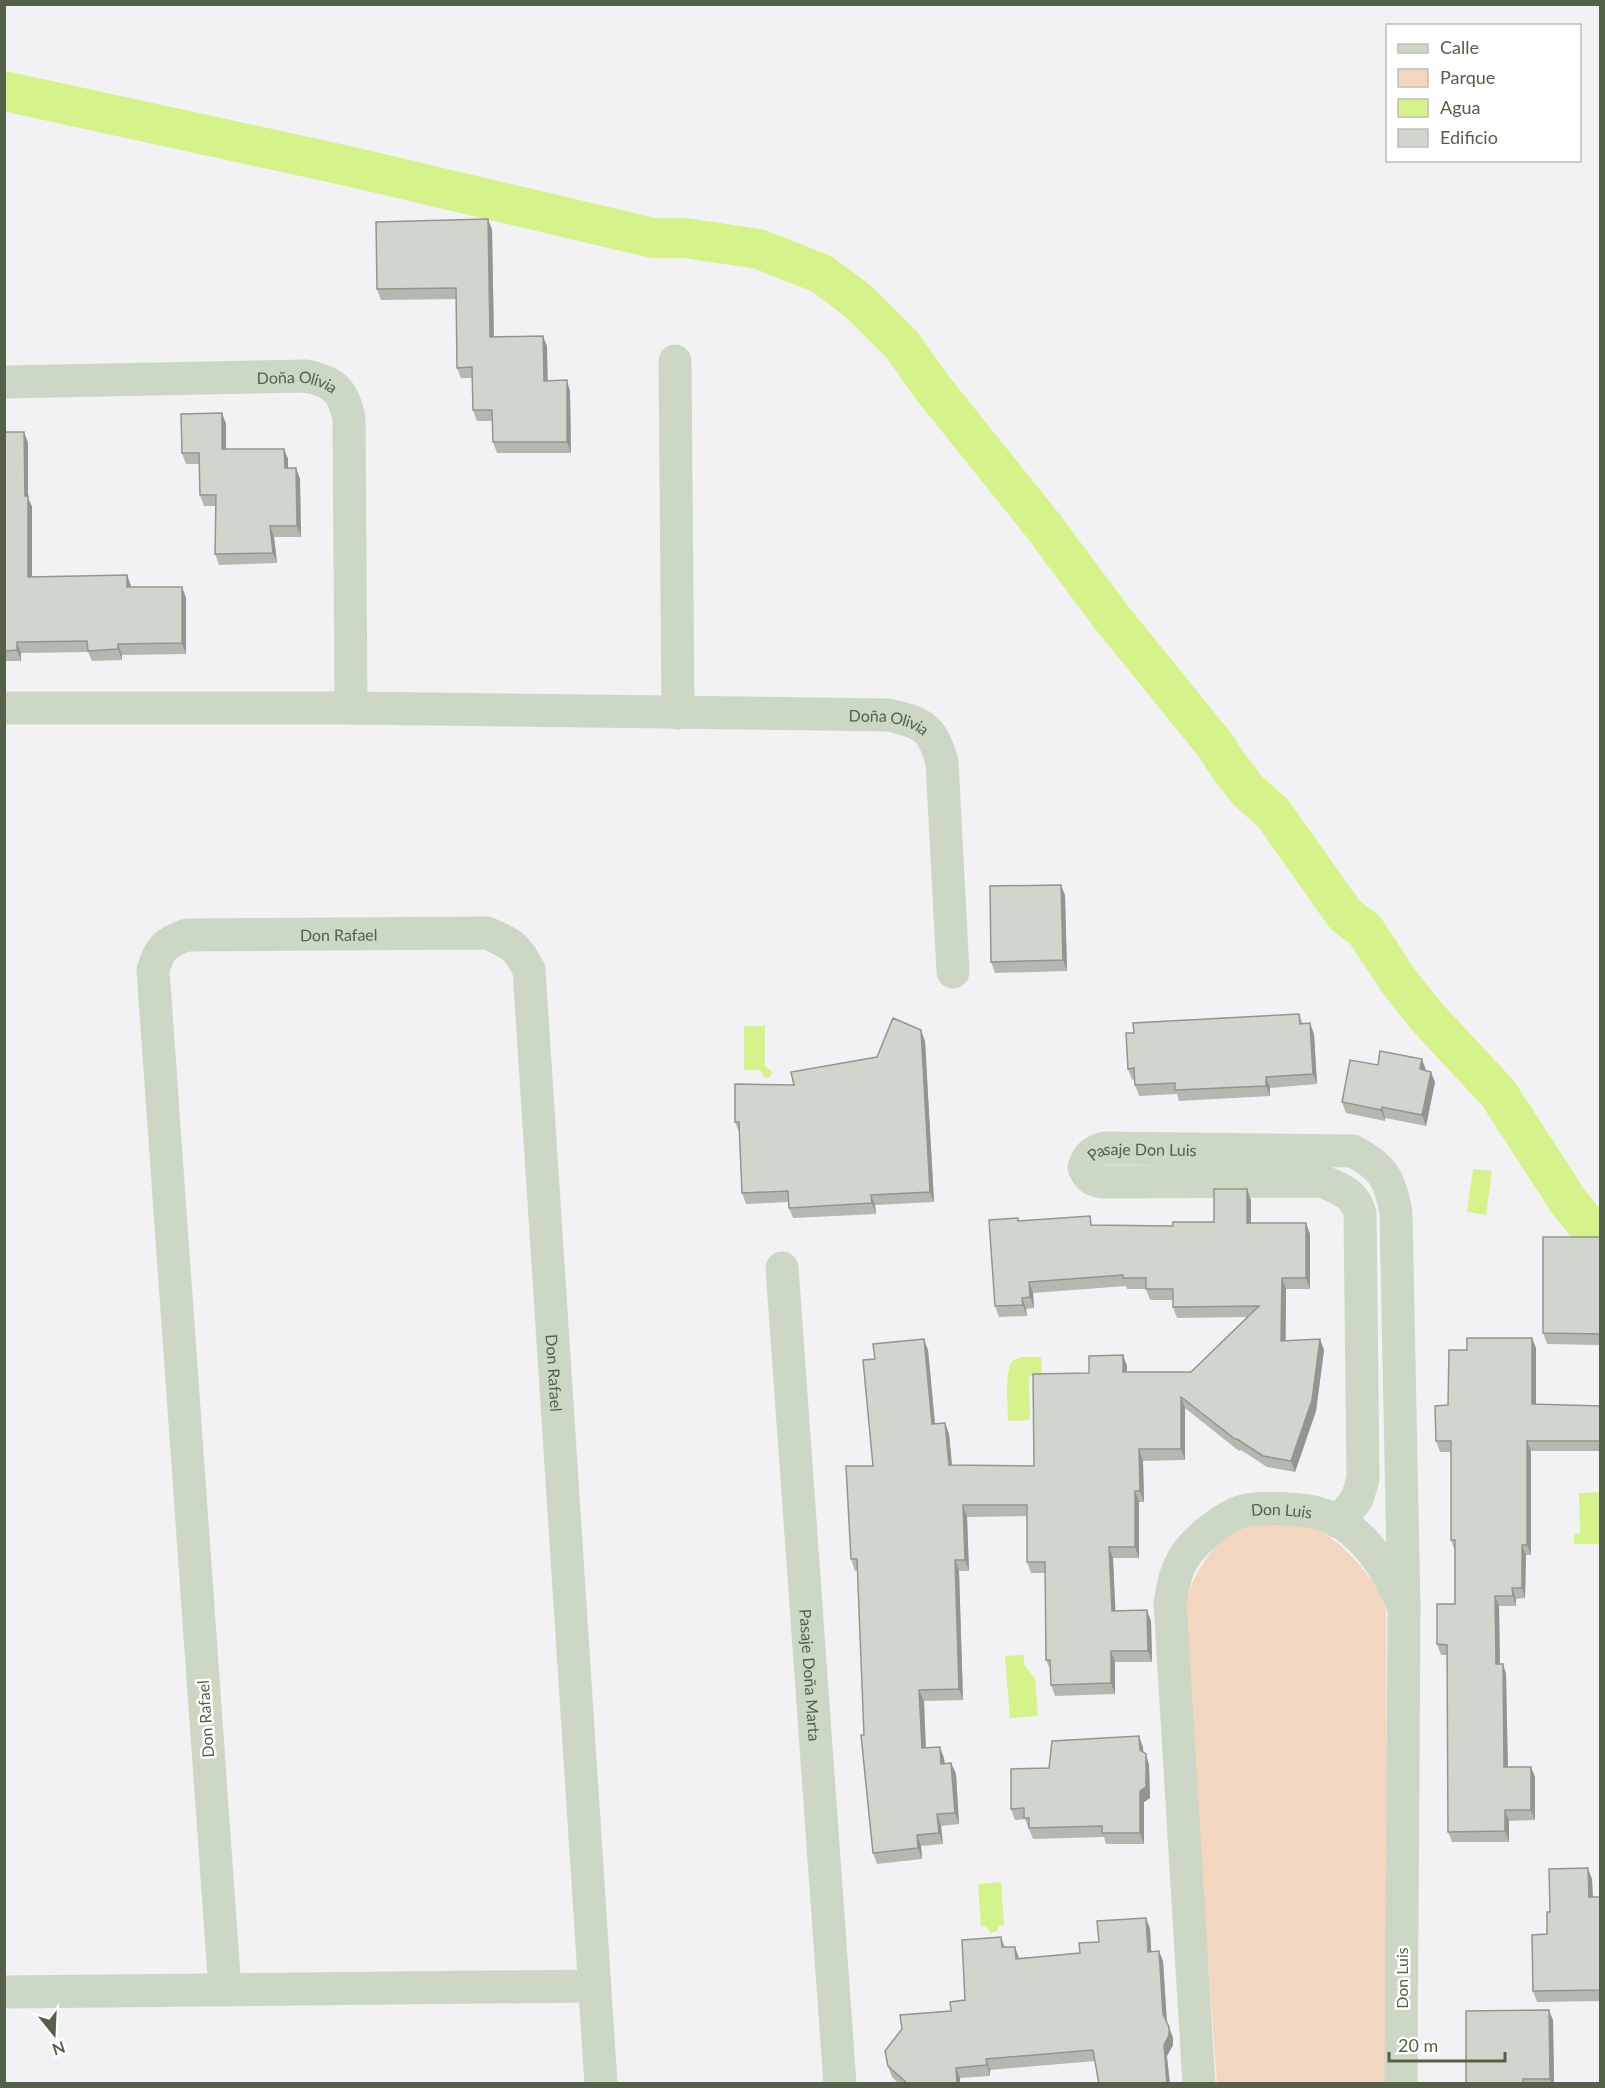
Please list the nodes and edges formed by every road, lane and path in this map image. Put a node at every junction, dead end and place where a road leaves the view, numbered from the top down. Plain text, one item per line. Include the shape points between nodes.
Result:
1 (675, 361) dead end
2 (4, 382) edge
3 (4, 708) edge
4 (351, 708) junction
5 (678, 713) junction
6 (953, 972) dead end
7 (782, 1268) dead end
8 (1363, 1451) junction
9 (1402, 1487) junction
10 (1338, 1522) junction
11 (1404, 1608) junction
12 (595, 1986) junction
13 (225, 1990) junction
14 (4, 1992) edge
15 (601, 2084) edge
16 (840, 2084) edge
17 (1199, 2084) edge
18 (1401, 2084) edge

1 - 5 street
2 - 4 street, Doña Olivia via 306,376 338,389 349,418
3 - 4 street, Doña Olivia
4 - 5 street, Doña Olivia
5 - 6 street, Doña Olivia via 889,716 910,720 924,728 936,740 942,762
7 - 16 street, Pasaje Doña Marta
8 - 9 street
8 - 9 street, Pasaje Don Luis via 1360,1213 1355,1200 1322,1181 1101,1182 1092,1180 1084,1168 1090,1155 1105,1148 1353,1151 1371,1160 1392,1190 1396,1212
8 - 10 street, Pasaje Don Luis via 1363,1479 1357,1499
9 - 11 street, Pasaje Don Luis
10 - 11 street, Don Luis via 1371,1548 1389,1574
10 - 17 street, Don Luis via 1312,1510 1245,1510 1224,1519 1200,1540 1181,1561 1174,1581 1170,1620
11 - 18 street, Don Luis
12 - 13 street
12 - 13 street, Don Rafael via 529,970 519,951 487,933 187,936 168,942 158,954 153,970
12 - 15 street, Don Rafael
13 - 14 street

